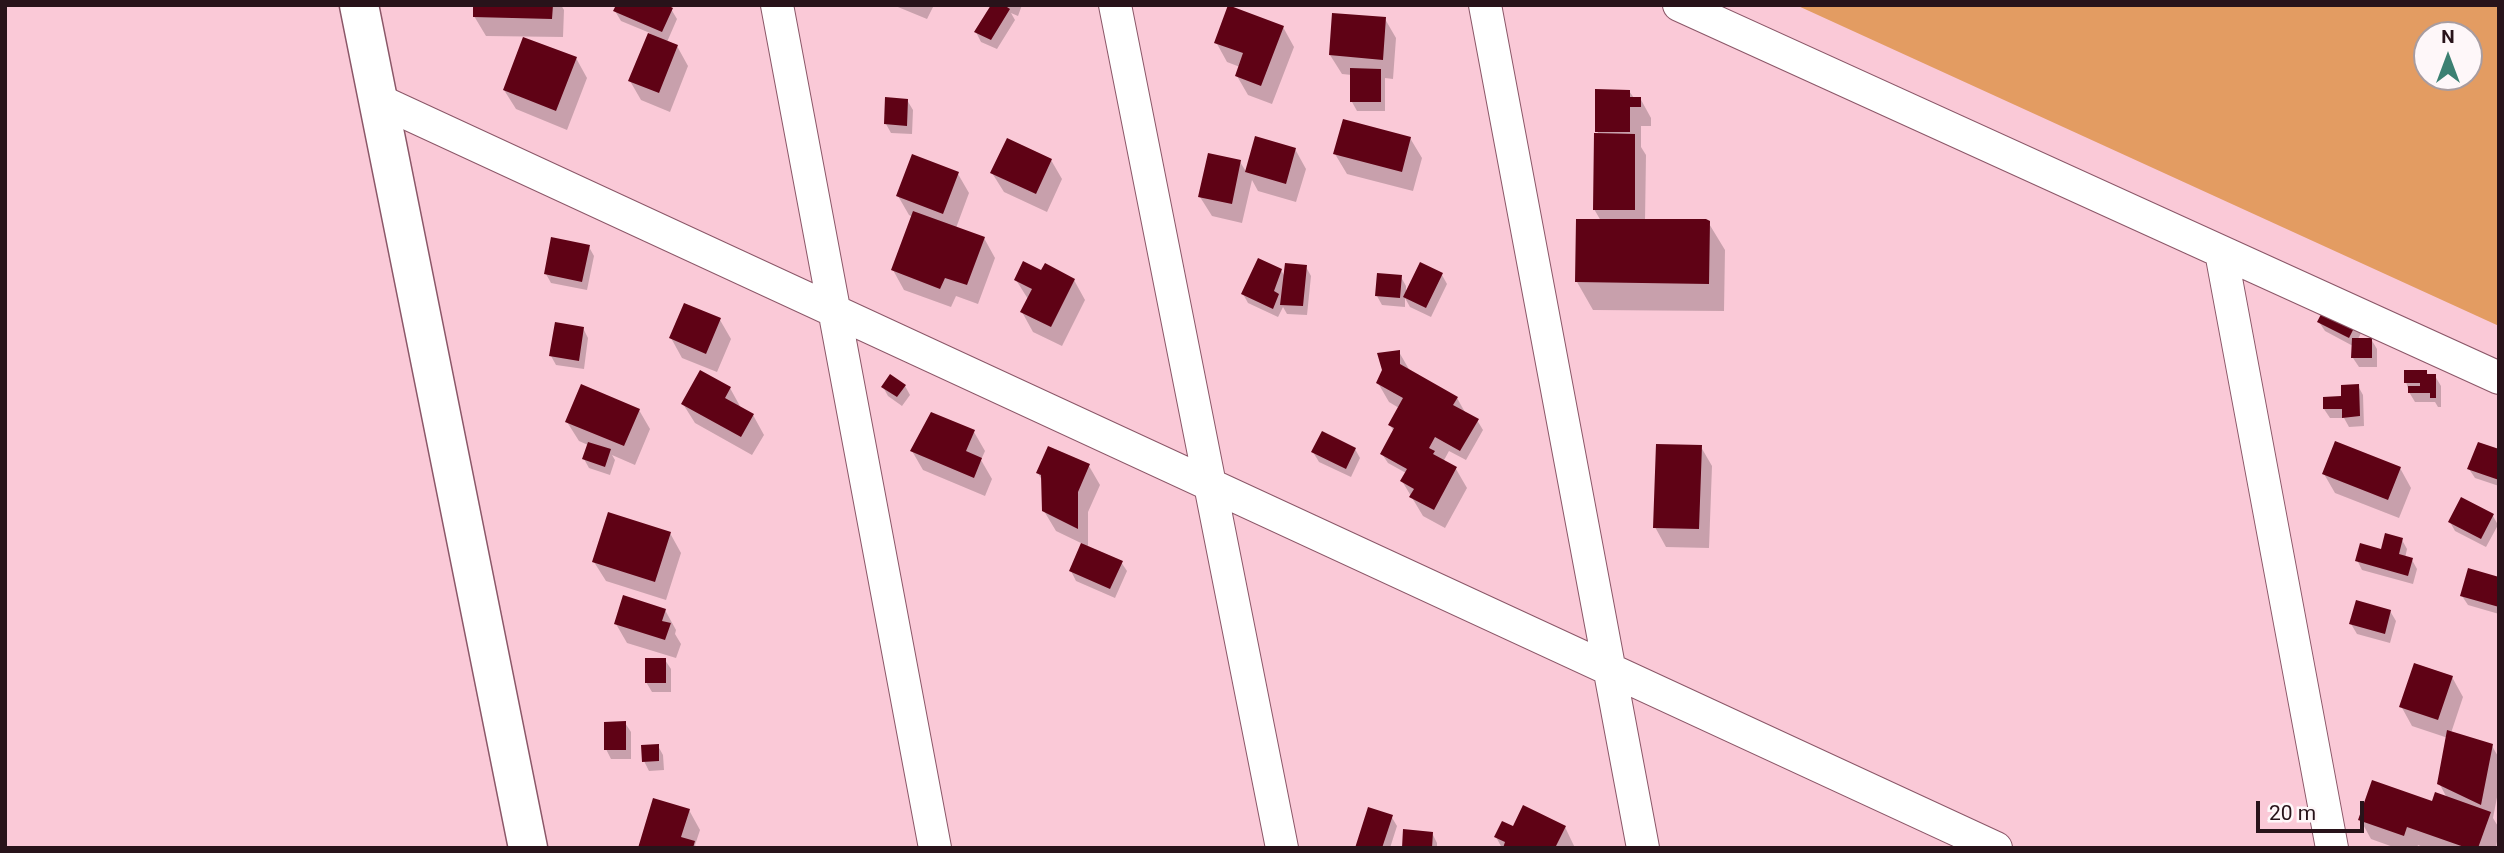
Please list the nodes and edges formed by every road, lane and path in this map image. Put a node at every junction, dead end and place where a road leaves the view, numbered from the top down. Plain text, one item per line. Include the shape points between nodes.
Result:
1 (359, 5) edge
2 (777, 5) edge
3 (1115, 5) edge
4 (1485, 5) edge
5 (1679, 5) edge
6 (378, 100) junction
7 (2221, 252) junction
8 (835, 311) junction
9 (2499, 378) edge
10 (1210, 485) junction
11 (1610, 669) junction
12 (1980, 844) edge
13 (528, 848) edge
14 (935, 848) edge
15 (1282, 848) edge
16 (1643, 848) edge
17 (2332, 848) edge

1 - 6 street
2 - 8 street
3 - 10 street
4 - 11 street
5 - 7 street
6 - 8 street
6 - 13 street
7 - 9 street
7 - 17 street
8 - 10 street
8 - 14 street
10 - 11 street
10 - 15 street
11 - 12 street
11 - 16 street

